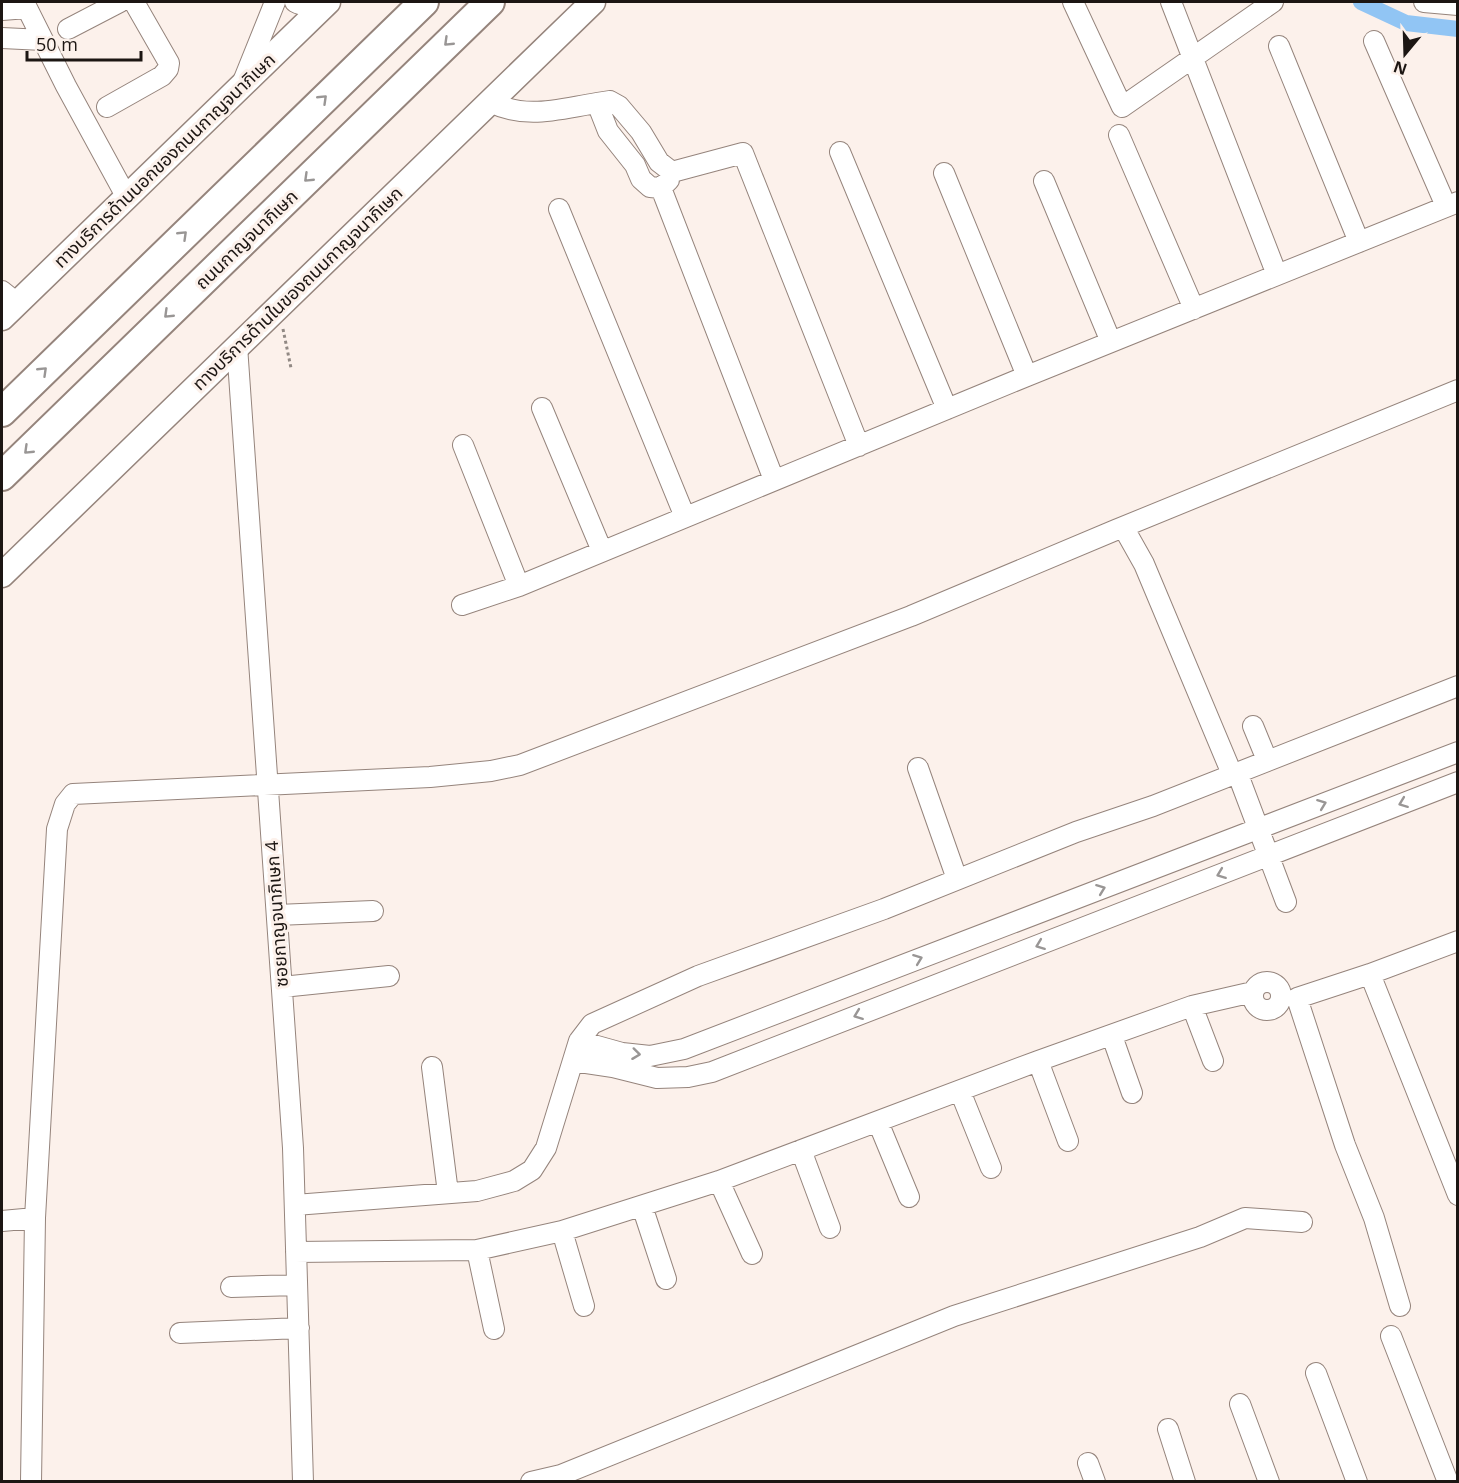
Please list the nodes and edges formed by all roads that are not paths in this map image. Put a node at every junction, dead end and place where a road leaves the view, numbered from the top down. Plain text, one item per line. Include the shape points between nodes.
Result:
1 (120, 2) edge
2 (134, 2) edge
3 (275, 2) edge
4 (295, 2) edge
5 (322, 2) edge
6 (328, 2) edge
7 (424, 2) edge
8 (490, 2) edge
9 (593, 2) edge
10 (1072, 2) edge
11 (1171, 2) edge
12 (1273, 2) edge
13 (1424, 2) edge
14 (25, 5) edge
15 (1458, 5) edge
16 (2, 10) edge
17 (68, 28) dead end
18 (2, 38) edge
19 (43, 40) junction
20 (1374, 41) dead end
21 (1279, 46) dead end
22 (1192, 57) junction
23 (242, 84) junction
24 (489, 102) junction
25 (597, 103) junction
26 (107, 107) dead end
27 (1119, 135) dead end
28 (840, 152) dead end
29 (672, 172) junction
30 (944, 173) dead end
31 (1044, 182) dead end
32 (661, 188) junction
33 (126, 196) junction
34 (1452, 204) edge
35 (559, 209) dead end
36 (1359, 242) junction
37 (1277, 275) junction
38 (7, 304) edge
39 (1194, 309) junction
40 (1111, 342) junction
41 (237, 346) junction
42 (1027, 376) junction
43 (1458, 390) edge
44 (542, 408) dead end
45 (947, 409) junction
46 (2, 412) edge
47 (463, 445) dead end
48 (859, 446) junction
49 (2, 476) edge
50 (774, 480) junction
51 (685, 517) junction
52 (1118, 529) junction
53 (602, 551) junction
54 (2, 575) edge
55 (519, 586) junction
56 (462, 605) dead end
57 (1458, 686) edge
58 (1253, 726) dead end
59 (1458, 752) edge
60 (1267, 760) junction
61 (918, 768) dead end
62 (1234, 773) junction
63 (1458, 782) edge
64 (268, 784) junction
65 (1289, 817) junction
66 (1258, 829) junction
67 (1298, 844) junction
68 (1268, 856) junction
69 (957, 879) junction
70 (1286, 902) dead end
71 (373, 911) dead end
72 (277, 915) junction
73 (1456, 946) edge
74 (1370, 974) junction
75 (389, 976) dead end
76 (282, 987) junction
77 (1289, 998) junction
78 (1192, 1006) junction
79 (1112, 1036) junction
80 (579, 1041) junction
81 (573, 1061) junction
82 (1038, 1061) junction
83 (1213, 1061) dead end
84 (432, 1067) dead end
85 (960, 1091) junction
86 (1132, 1093) dead end
87 (878, 1122) junction
88 (1068, 1141) dead end
89 (801, 1150) junction
90 (991, 1168) dead end
91 (719, 1180) junction
92 (448, 1193) junction
93 (1458, 1195) edge
94 (909, 1197) dead end
95 (295, 1205) junction
96 (642, 1206) junction
97 (35, 1218) junction
98 (2, 1221) edge
99 (1302, 1222) dead end
100 (830, 1227) dead end
101 (562, 1232) junction
102 (477, 1250) junction
103 (296, 1252) junction
104 (752, 1254) dead end
105 (666, 1280) dead end
106 (297, 1285) junction
107 (231, 1287) dead end
108 (584, 1306) dead end
109 (1400, 1306) dead end
110 (298, 1328) junction
111 (494, 1329) dead end
112 (180, 1333) dead end
113 (1391, 1336) dead end
114 (1316, 1373) dead end
115 (1240, 1404) dead end
116 (1168, 1429) dead end
117 (1089, 1463) dead end
118 (31, 1482) edge
119 (303, 1482) edge
120 (531, 1482) edge
121 (1095, 1482) edge
122 (1185, 1482) edge
123 (1269, 1482) edge
124 (1357, 1482) edge
125 (1448, 1482) edge

1 - 17 street
2 - 26 street via 169,63 168,69
3 - 23 street
4 - 5 street
6 - 23 main road, ทางบริการด้านนอกของถนนกาญจนาภิเษก
46 -> 7 highway
8 -> 49 highway, ถนนกาญจนาภิเษก
9 - 24 main road, ทางบริการด้านในของถนนกาญจนาภิเษก
10 - 22 street via 1122,107
11 - 22 street
12 - 22 street
13 - 15 street
14 - 16 street
14 - 19 street
18 - 19 street
19 - 33 street
20 - 34 street
21 - 36 street
22 - 37 street
23 - 33 main road, ทางบริการด้านนอกของถนนกาญจนาภิเษก
24 - 25 street via 512,111 536,113
24 - 41 main road, ทางบริการด้านในของถนนกาญจนาภิเษก
25 - 29 street via 610,101 619,106 659,162
25 - 32 street via 608,131 641,179 650,187
27 - 39 street
28 - 45 street
29 - 32 street
29 - 48 street via 743,153
30 - 42 street
31 - 40 street
32 - 50 street
33 - 38 main road, ทางบริการด้านนอกของถนนกาญจนาภิเษก
34 - 36 street
35 - 51 street
36 - 37 street
37 - 39 street
39 - 40 street
40 - 42 street
41 - 54 main road, ทางบริการด้านในของถนนกาญจนาภิเษก
41 - 64 street, ซอยกาญจนาภิเษก 4
42 - 45 street
43 - 52 street
44 - 53 street
45 - 48 street
47 - 55 street
48 - 50 street
50 - 51 street
51 - 53 street
52 - 62 street via 1126,532 1144,564
52 - 64 street via 911,616 520,765 429,777
53 - 55 street
55 - 56 street
57 - 60 street
58 - 60 street
65 -> 59 street
60 - 62 street
61 - 69 street
62 - 66 street
62 - 69 street
63 -> 67 street
64 - 72 street, ซอยกาญจนาภิเษก 4
64 - 97 street via 73,794 65,804 57,829
65 - 66 street
65 - 67 street
66 - 68 street
80 -> 66 street via 650,1056 684,1049
67 - 68 street
68 - 70 street
68 -> 81 street via 712,1072 657,1078
69 - 80 street via 698,976 592,1024
71 - 72 street
72 - 76 street, ซอยกาญจนาภิเษก 4
73 - 74 street
74 - 77 street
74 - 93 street
75 - 76 street
76 - 95 street, ซอยกาญจนาภิเษก 4
77 - 78 street via 1264,1010 1257,1006 1253,992
77 - 109 street via 1374,1218
78 - 79 street
78 - 83 street
79 - 82 street
79 - 86 street
80 - 81 street
81 - 92 street via 546,1148 532,1170 514,1181 477,1191
82 - 85 street
82 - 88 street
84 - 92 street
85 - 87 street
85 - 90 street
87 - 89 street
87 - 94 street
89 - 91 street
89 - 100 street
91 - 96 street
91 - 104 street
92 - 95 street
95 - 103 street, ซอยกาญจนาภิเษก 4
96 - 101 street
96 - 105 street
97 - 98 street
97 - 118 street
99 - 120 street via 1245,1218 1200,1237 954,1316 561,1475
101 - 102 street
101 - 108 street
102 - 103 street
102 - 111 street
103 - 106 street, ซอยกาญจนาภิเษก 4
106 - 107 street
106 - 110 street, ซอยกาญจนาภิเษก 4
110 - 112 street
110 - 119 street, ซอยกาญจนาภิเษก 4
113 - 125 street
114 - 124 street
115 - 123 street
116 - 122 street
117 - 121 street

